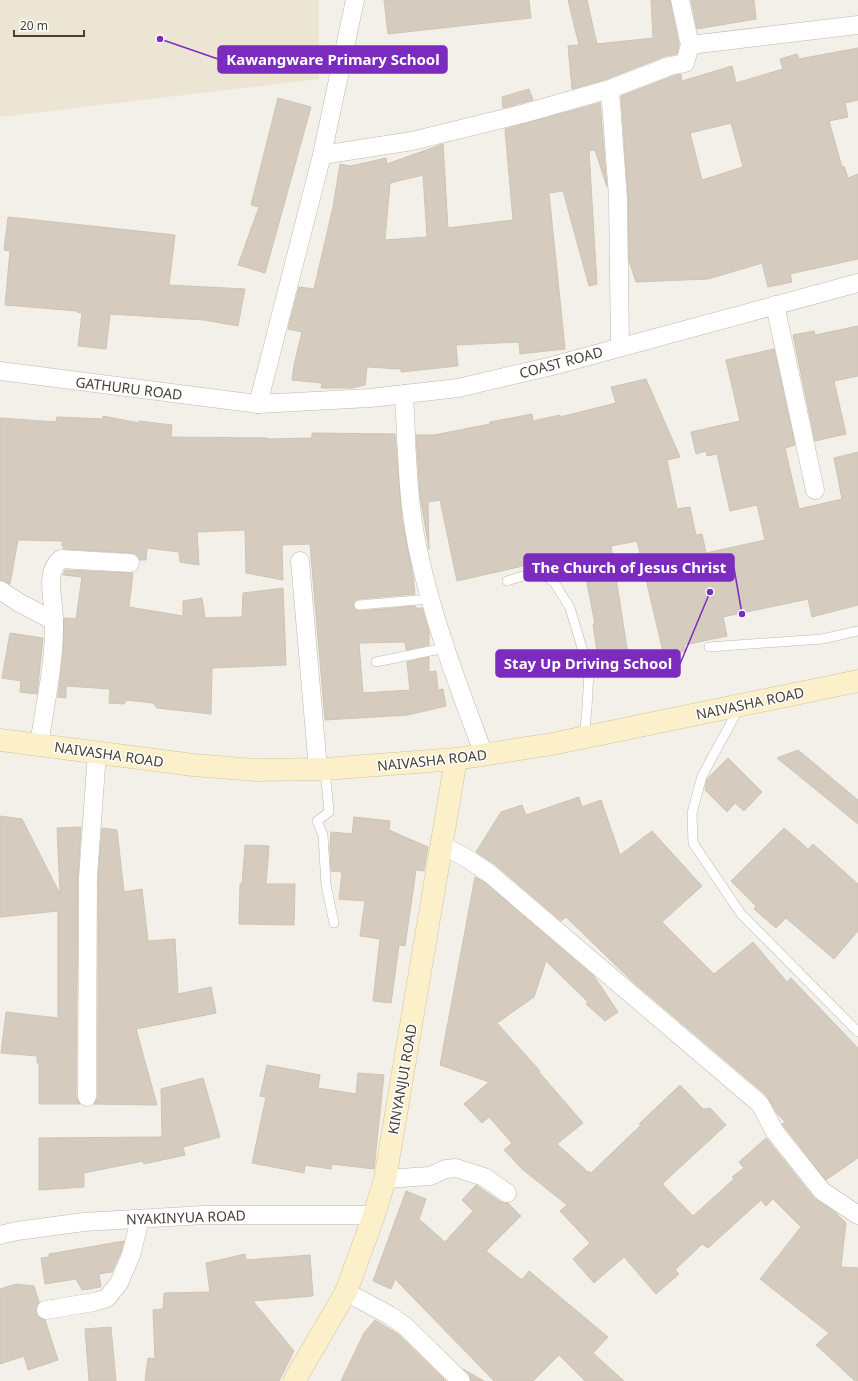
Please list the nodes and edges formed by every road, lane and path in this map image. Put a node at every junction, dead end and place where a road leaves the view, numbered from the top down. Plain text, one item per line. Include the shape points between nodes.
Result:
1 (355, 0) edge
2 (680, 0) edge
3 (858, 25) edge
4 (690, 45) junction
5 (610, 90) junction
6 (322, 155) junction
7 (858, 283) edge
8 (775, 305) junction
9 (620, 347) junction
10 (0, 372) edge
11 (404, 394) junction
12 (258, 404) junction
13 (815, 490) dead end
14 (300, 561) dead end
15 (130, 563) dead end
16 (507, 581) dead end
17 (0, 590) edge
18 (430, 599) junction
19 (359, 605) dead end
20 (54, 621) junction
21 (858, 631) edge
22 (708, 647) dead end
23 (445, 648) junction
24 (376, 662) dead end
25 (858, 681) edge
26 (741, 705) junction
27 (584, 737) junction
28 (0, 740) edge
29 (39, 745) junction
30 (97, 753) junction
31 (484, 755) junction
32 (456, 759) junction
33 (322, 769) junction
34 (442, 845) junction
35 (334, 923) dead end
36 (858, 1032) edge
37 (87, 1097) dead end
38 (385, 1179) junction
39 (506, 1193) dead end
40 (374, 1215) junction
41 (858, 1215) edge
42 (140, 1219) junction
43 (0, 1235) edge
44 (346, 1292) junction
45 (46, 1310) dead end
46 (294, 1381) edge
47 (461, 1381) edge

1 - 6 street
2 - 4 street
3 - 4 street
4 - 5 street via 685,63 670,66
5 - 6 street via 412,141
5 - 9 street via 618,197
6 - 12 street
7 - 8 street, COAST ROAD
8 - 9 street, COAST ROAD
8 - 13 street
9 - 11 street, COAST ROAD via 458,388
10 - 12 street, GATHURU ROAD
11 - 12 street, COAST ROAD
11 - 18 street via 409,493 419,558
14 - 33 street
15 - 20 street via 61,559 57,562 51,577
16 - 27 lane via 523,576 544,575 554,582 570,608 589,671
17 - 20 street
18 - 19 lane
18 - 23 street
20 - 29 street via 54,650
21 - 22 lane via 822,639
23 - 24 lane
23 - 31 street
25 - 26 main road, NAIVASHA ROAD
26 - 27 main road, NAIVASHA ROAD
26 - 36 lane via 702,776 692,813 693,843 741,914
27 - 31 main road, NAIVASHA ROAD
28 - 29 main road, NAIVASHA ROAD
29 - 30 main road, NAIVASHA ROAD
30 - 33 main road, NAIVASHA ROAD via 193,766 250,770
30 - 37 street via 88,877
31 - 32 main road, NAIVASHA ROAD
32 - 33 main road, NAIVASHA ROAD
32 - 34 main road, KINYANJUI ROAD
33 - 35 lane via 329,812 317,821 323,835 326,885
34 - 38 main road, KINYANJUI ROAD
34 - 41 street via 490,874 760,1104 775,1132 822,1191
38 - 39 street via 430,1176 456,1168 484,1177
38 - 40 main road, KINYANJUI ROAD
40 - 42 street, NYAKINYUA ROAD via 204,1215
40 - 44 main road, KINYANJUI ROAD
42 - 43 street, NYAKINYUA ROAD via 84,1222
42 - 45 street via 131,1255 119,1283 107,1298
44 - 46 main road, KINYANJUI ROAD
44 - 47 street via 405,1326

